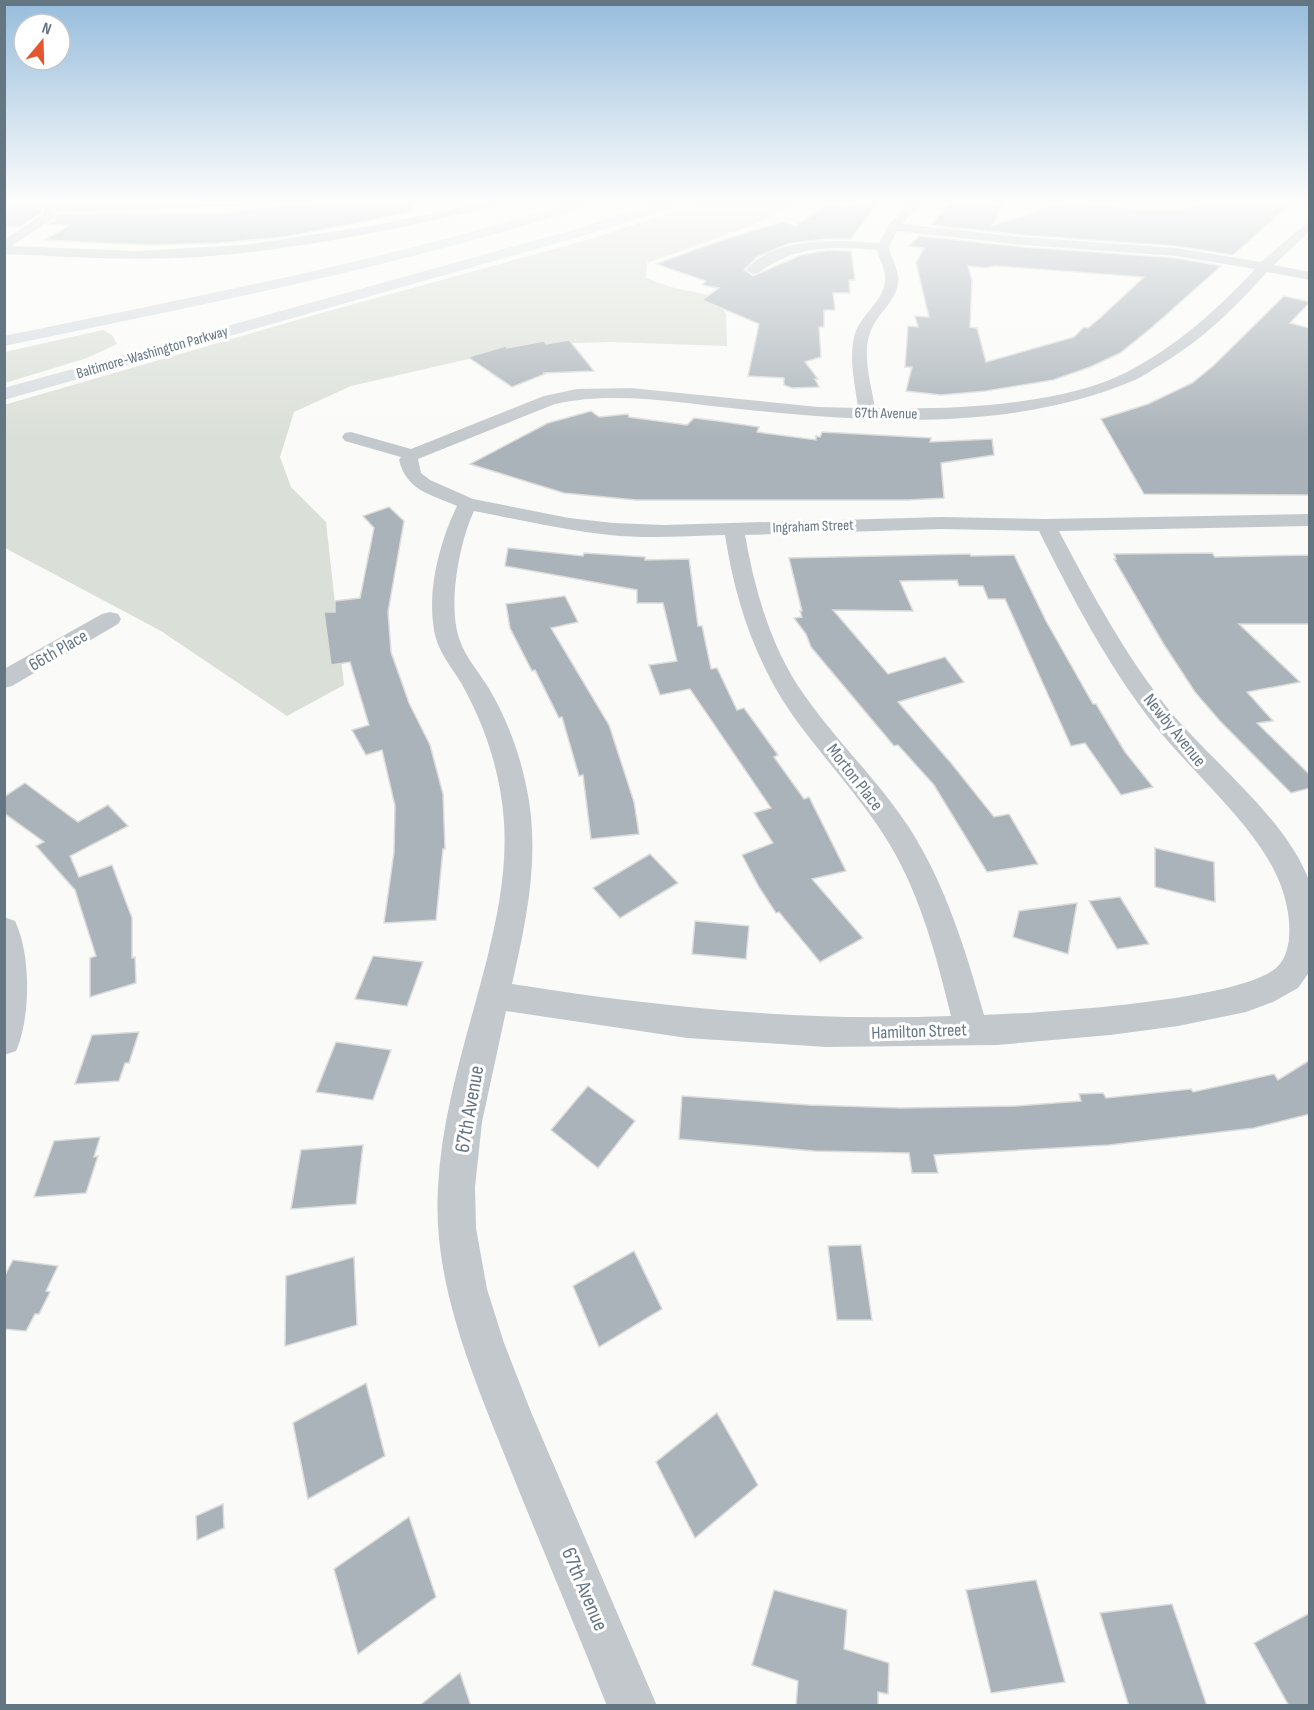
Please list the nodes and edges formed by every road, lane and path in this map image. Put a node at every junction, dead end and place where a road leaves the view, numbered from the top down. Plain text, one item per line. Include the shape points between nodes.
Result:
1 (290, 280) edge
2 (411, 280) edge
3 (892, 280) edge
4 (1253, 280) edge
5 (4, 340) edge
6 (4, 394) edge
7 (867, 414) junction
8 (351, 436) dead end
9 (412, 455) junction
10 (468, 504) junction
11 (1310, 520) edge
12 (1046, 525) junction
13 (734, 529) junction
14 (111, 619) dead end
15 (4, 680) edge
16 (4, 930) edge
17 (1304, 930) joint
18 (494, 995) junction
19 (971, 1029) junction
20 (4, 1040) edge
21 (632, 1706) edge

1 - 5 highway, Baltimore-Washington Parkway
2 - 6 highway, Baltimore-Washington Parkway
3 - 7 street via 882,305 865,326 858,356
4 - 7 street, 67th Avenue via 1187,342 1131,376 1097,389 1038,404 989,410
7 - 9 street, 67th Avenue via 631,393 577,394 550,400
8 - 9 street
9 - 10 street, Ingraham Street via 408,460 412,475
10 - 13 street, Ingraham Street via 613,529
10 - 18 street, 67th Avenue via 458,522 448,571 447,634 507,753 518,822 519,861 512,919
11 - 12 street, Ingraham Street
12 - 13 street, Ingraham Street via 942,523
12 - 17 street, Newby Avenue via 1134,679 1186,747 1277,850 1300,898
13 - 19 street, Morton Place via 747,591 782,680 901,838 953,958
14 - 15 street, 66th Place
16 - 20 street via 11,975
17 - 19 street, Hamilton Street via 1301,956 1287,978 1253,995 1115,1020
18 - 19 street, Hamilton Street via 713,1026 846,1033
18 - 21 street, 67th Avenue via 460,1148 456,1220 470,1300 532,1468 593,1605

